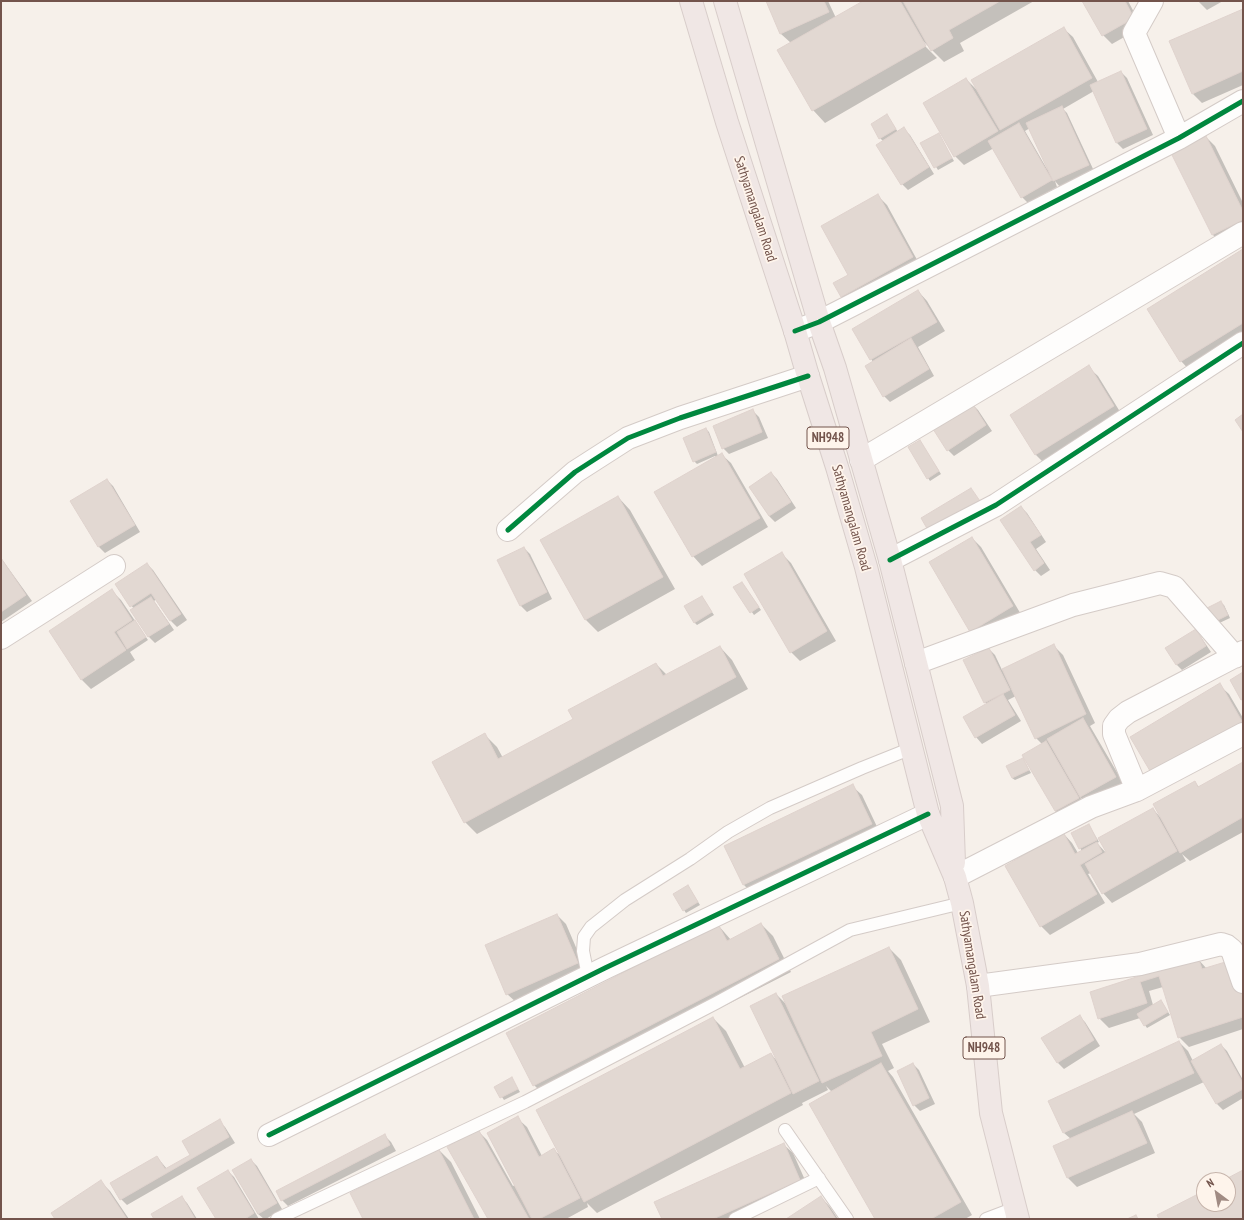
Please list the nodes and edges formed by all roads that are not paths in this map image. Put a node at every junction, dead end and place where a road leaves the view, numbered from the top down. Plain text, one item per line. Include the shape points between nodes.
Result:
1 (691, 1) edge
2 (725, 1) edge
3 (1152, 1) edge
4 (1243, 101) edge
5 (1179, 138) junction
6 (1243, 233) edge
7 (819, 322) junction
8 (795, 331) junction
9 (1243, 343) edge
10 (808, 376) junction
11 (861, 460) junction
12 (508, 530) dead end
13 (890, 560) junction
14 (114, 566) dead end
15 (1, 638) edge
16 (1239, 655) edge
17 (916, 663) junction
18 (1243, 734) edge
19 (912, 748) junction
20 (1137, 790) junction
21 (928, 814) junction
22 (955, 877) junction
23 (962, 903) junction
24 (588, 976) junction
25 (1243, 982) edge
26 (978, 986) junction
27 (785, 1130) dead end
28 (269, 1135) dead end
29 (819, 1178) junction
30 (1016, 1213) edge
31 (277, 1219) edge
32 (735, 1219) edge
33 (847, 1219) edge
34 (986, 1219) edge

1 - 8 highway, Sathyamangalam Road / NH948 via 727,122
2 - 7 highway, Sathyamangalam Road / NH948
3 - 5 street via 1134,33
4 - 5 street
5 - 7 street
6 - 11 street
7 - 8 street
7 - 11 highway, Sathyamangalam Road / NH948
8 - 10 highway, Sathyamangalam Road / NH948
9 - 13 street via 996,505
10 - 12 street via 628,438 575,472
10 - 19 highway, Sathyamangalam Road / NH948 via 866,567
11 - 13 highway, Sathyamangalam Road / NH948
13 - 17 highway, Sathyamangalam Road / NH948
14 - 15 street
16 - 17 street via 1174,587 1160,583 1073,604
16 - 20 street via 1119,719 1114,726 1114,734
17 - 22 highway, Sathyamangalam Road / NH948 via 952,806
18 - 20 street
19 - 21 highway, Sathyamangalam Road / NH948
19 - 24 lane via 770,808 728,832 690,860 625,900 591,927 584,937 583,951
20 - 22 street via 1091,807
21 - 22 highway, Sathyamangalam Road / NH948
21 - 24 street
22 - 23 highway, Sathyamangalam Road / NH948
23 - 26 highway, Sathyamangalam Road / NH948
23 - 31 lane via 850,930 526,1102
24 - 28 street
25 - 26 street via 1232,950 1221,944 1140,964
26 - 30 highway, Sathyamangalam Road / NH948 via 991,1113
27 - 29 lane
29 - 32 lane
29 - 33 lane
30 - 34 lane

